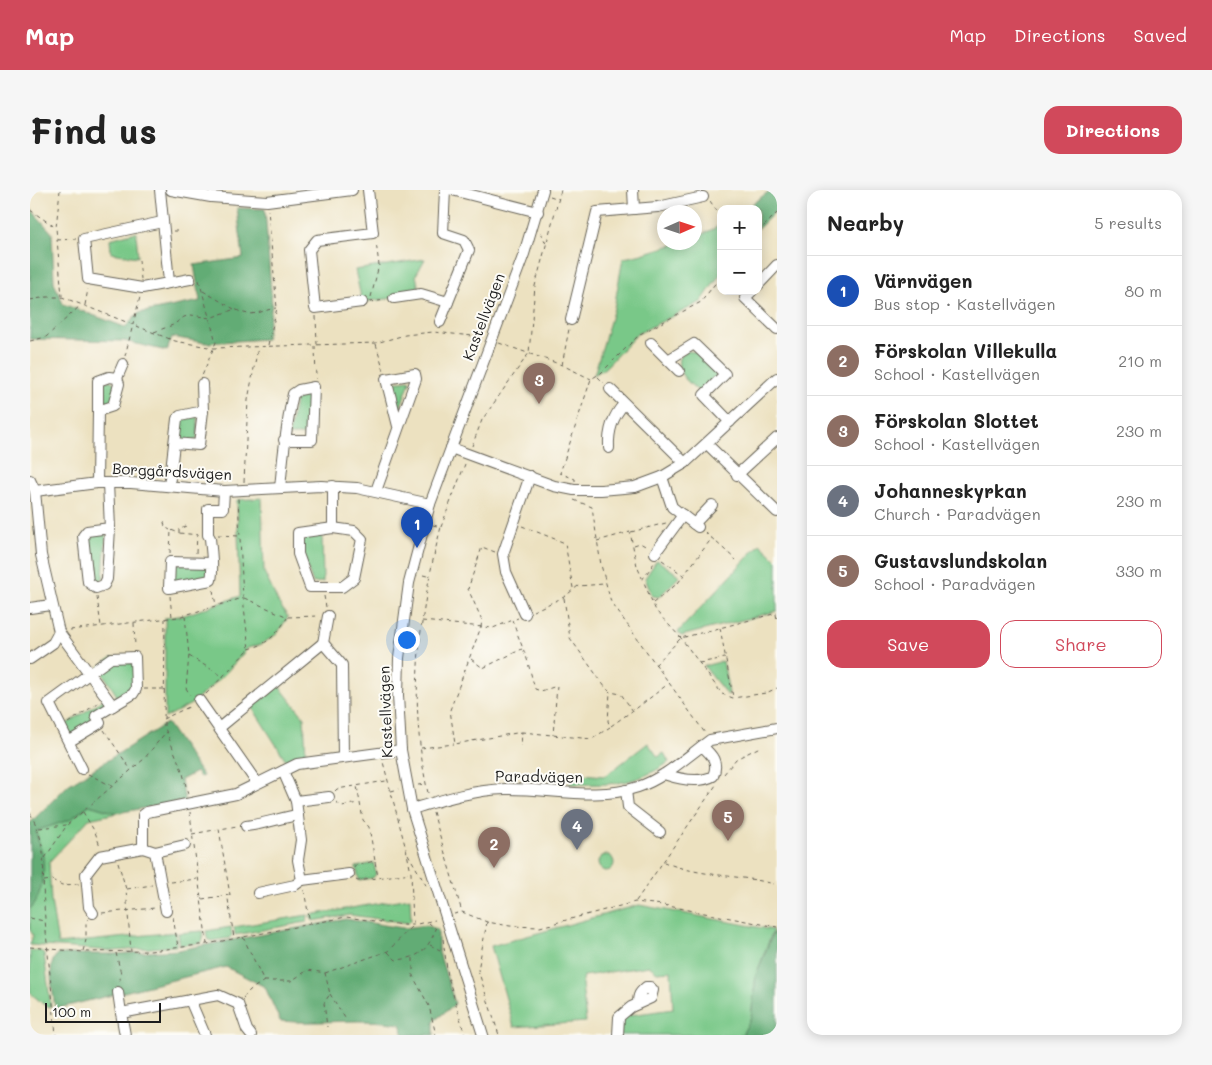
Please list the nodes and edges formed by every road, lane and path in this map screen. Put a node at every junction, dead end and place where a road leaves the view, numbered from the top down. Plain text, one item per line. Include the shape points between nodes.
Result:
1 (60, 190) edge
2 (160, 190) edge
3 (171, 190) edge
4 (346, 190) edge
5 (368, 190) edge
6 (445, 190) edge
7 (452, 190) edge
8 (544, 190) edge
9 (561, 190) edge
10 (634, 190) edge
11 (212, 193) edge
12 (492, 195) edge
13 (703, 197) joint
14 (267, 201) junction
15 (634, 209) junction
16 (717, 209) edge
17 (30, 210) edge
18 (777, 213) edge
19 (537, 216) junction
20 (162, 222) junction
21 (56, 228) junction
22 (762, 228) edge
23 (373, 232) junction
24 (84, 238) junction
25 (57, 240) junction
26 (547, 245) junction
27 (777, 265) edge
28 (190, 279) joint
29 (88, 280) junction
30 (762, 281) edge
31 (169, 282) junction
32 (717, 282) edge
33 (203, 291) junction
34 (748, 295) edge
35 (62, 297) junction
36 (394, 298) joint
37 (30, 300) edge
38 (365, 302) junction
39 (448, 302) junction
40 (81, 304) junction
41 (85, 306) junction
42 (277, 308) junction
43 (315, 308) junction
44 (235, 309) junction
45 (139, 310) dead end
46 (210, 318) junction
47 (571, 320) joint
48 (440, 322) dead end
49 (131, 324) junction
50 (777, 329) edge
51 (154, 333) junction
52 (486, 338) dead end
53 (30, 341) edge
54 (496, 342) dead end
55 (376, 343) junction
56 (651, 343) dead end
57 (268, 345) junction
58 (316, 345) junction
59 (258, 346) junction
60 (214, 348) junction
61 (529, 353) junction
62 (668, 360) junction
63 (123, 364) joint
64 (562, 365) junction
65 (679, 371) dead end
66 (117, 378) junction
67 (777, 378) edge
68 (386, 379) junction
69 (591, 379) junction
70 (202, 384) joint
71 (314, 387) junction
72 (610, 390) dead end
73 (624, 404) junction
74 (203, 410) junction
75 (98, 411) junction
76 (730, 422) junction
77 (398, 426) junction
78 (777, 438) edge
79 (284, 440) junction
80 (174, 443) junction
81 (707, 444) junction
82 (451, 448) junction
83 (609, 448) dead end
84 (468, 455) junction
85 (685, 463) junction
86 (737, 475) junction
87 (530, 476) junction
88 (662, 477) junction
89 (30, 480) edge
90 (108, 483) junction
91 (97, 484) junction
92 (169, 486) junction
93 (333, 486) junction
94 (280, 488) junction
95 (244, 490) junction
96 (574, 490) junction
97 (35, 491) junction
98 (224, 491) junction
99 (376, 491) junction
100 (430, 504) junction
101 (712, 505) dead end
102 (777, 512) edge
103 (683, 515) junction
104 (34, 518) edge
105 (164, 522) dead end
106 (424, 522) junction
107 (514, 524) junction
108 (696, 525) junction
109 (186, 526) dead end
110 (441, 527) junction
111 (674, 527) junction
112 (110, 528) junction
113 (333, 528) junction
114 (171, 530) junction
115 (630, 532) junction
116 (179, 533) junction
117 (203, 535) junction
118 (240, 536) dead end
119 (712, 538) junction
120 (597, 541) junction
121 (655, 552) dead end
122 (503, 554) junction
123 (736, 560) dead end
124 (170, 562) junction
125 (196, 563) junction
126 (212, 563) junction
127 (423, 574) dead end
128 (428, 576) junction
129 (684, 576) junction
130 (211, 580) junction
131 (642, 580) junction
132 (322, 587) junction
133 (96, 588) junction
134 (169, 588) junction
135 (573, 589) dead end
136 (564, 597) dead end
137 (653, 603) junction
138 (51, 605) junction
139 (216, 605) dead end
140 (30, 608) edge
141 (776, 613) edge
142 (525, 614) dead end
143 (185, 615) dead end
144 (328, 616) junction
145 (288, 617) junction
146 (165, 618) dead end
147 (172, 618) dead end
148 (512, 620) dead end
149 (777, 620) edge
150 (134, 623) dead end
151 (101, 626) dead end
152 (720, 627) junction
153 (58, 632) junction
154 (681, 638) junction
155 (324, 643) junction
156 (249, 649) junction
157 (523, 649) junction
158 (188, 655) junction
159 (135, 657) junction
160 (470, 658) junction
161 (726, 658) junction
162 (30, 659) edge
163 (699, 663) junction
164 (654, 666) junction
165 (91, 673) junction
166 (224, 677) junction
167 (668, 684) junction
168 (777, 688) edge
169 (136, 689) junction
170 (165, 689) junction
171 (610, 692) junction
172 (107, 697) junction
173 (733, 698) junction
174 (197, 702) junction
175 (114, 706) junction
176 (633, 711) junction
177 (163, 719) junction
178 (100, 722) junction
179 (62, 726) junction
180 (610, 727) junction
181 (219, 728) junction
182 (777, 728) edge
183 (166, 732) junction
184 (522, 732) junction
185 (553, 735) junction
186 (70, 741) junction
187 (706, 743) junction
188 (454, 744) junction
189 (521, 746) dead end
190 (760, 747) dead end
191 (421, 748) junction
192 (401, 750) junction
193 (381, 752) junction
194 (343, 757) junction
195 (82, 769) joint
196 (131, 771) junction
197 (283, 771) junction
198 (664, 774) junction
199 (387, 781) junction
200 (257, 784) junction
201 (112, 786) junction
202 (357, 786) junction
203 (626, 790) junction
204 (329, 797) junction
205 (296, 801) junction
206 (360, 803) junction
207 (431, 803) junction
208 (189, 804) junction
209 (412, 809) junction
210 (83, 812) junction
211 (30, 813) edge
212 (298, 815) junction
213 (67, 825) junction
214 (246, 826) joint
215 (38, 828) junction
216 (220, 829) junction
217 (660, 832) dead end
218 (192, 834) junction
219 (185, 845) dead end
220 (144, 848) junction
221 (155, 852) junction
222 (407, 853) junction
223 (115, 854) junction
224 (102, 856) junction
225 (45, 859) junction
226 (375, 861) junction
227 (663, 862) junction
228 (411, 873) junction
229 (349, 874) junction
230 (378, 878) junction
231 (198, 879) junction
232 (302, 880) junction
233 (44, 881) junction
234 (87, 883) junction
235 (162, 884) junction
236 (774, 884) dead end
237 (126, 889) junction
238 (428, 891) dead end
239 (258, 893) dead end
240 (230, 895) junction
241 (201, 899) junction
242 (635, 902) junction
243 (165, 909) junction
244 (128, 910) junction
245 (462, 912) junction
246 (93, 913) junction
247 (437, 914) dead end
248 (452, 915) dead end
249 (30, 918) edge
250 (435, 920) dead end
251 (45, 921) junction
252 (428, 922) junction
253 (439, 922) dead end
254 (487, 922) junction
255 (310, 923) junction
256 (413, 925) junction
257 (777, 928) edge
258 (243, 936) junction
259 (443, 938) dead end
260 (234, 939) junction
261 (207, 944) junction
262 (430, 945) junction
263 (30, 947) edge
264 (178, 948) junction
265 (48, 950) junction
266 (388, 951) junction
267 (83, 952) junction
268 (116, 952) junction
269 (131, 952) junction
270 (444, 952) junction
271 (413, 958) junction
272 (325, 974) junction
273 (264, 981) junction
274 (118, 992) joint
275 (330, 994) junction
276 (190, 1000) junction
277 (240, 1002) dead end
278 (638, 1003) dead end
279 (617, 1006) dead end
280 (121, 1013) junction
281 (345, 1018) dead end
282 (618, 1026) edge
283 (327, 1027) dead end
284 (56, 1035) edge
285 (124, 1035) edge
286 (205, 1035) edge
287 (251, 1035) edge
288 (436, 1035) edge
289 (465, 1035) edge
290 (483, 1035) edge
291 (499, 1035) edge

1 - 21 path
2 - 20 street
3 - 11 street
4 - 14 street
5 - 23 street
6 - 39 street via 442,233 464,240 468,250
7 - 12 street
8 - 19 street, Kastellvägen
9 - 26 path
10 - 15 street
11 - 14 street
12 - 19 street
13 - 15 street
13 - 16 path via 712,201
14 - 42 path
15 - 47 street via 597,212
17 - 21 path
18 - 22 path
19 - 26 path
19 - 82 street, Kastellvägen
20 - 24 street
20 - 31 street
21 - 25 path
23 - 38 path via 379,265
23 - 43 street via 317,240 309,250
24 - 25 path
24 - 29 street
25 - 35 path
26 - 61 path via 535,286
27 - 30 street
28 - 31 street
28 - 33 path via 196,278 201,282
29 - 31 street via 142,288
29 - 41 path
32 - 69 path via 701,302 640,334 601,374
33 - 44 path
33 - 46 path
34 - 50 street via 745,298
35 - 37 path
35 - 40 path
36 - 38 path
36 - 39 street via 421,294
38 - 43 street
39 - 48 street
40 - 41 path
40 - 53 path via 46,337
41 - 49 path
42 - 44 path via 252,315
42 - 57 path
43 - 58 path
44 - 46 path
45 - 49 path
46 - 51 path via 191,315
46 - 60 path via 216,342
47 - 64 path
49 - 51 path
49 - 63 path
51 - 60 path
52 - 55 path via 433,332
54 - 61 path
55 - 58 path
55 - 68 path
56 - 62 street
57 - 58 path
57 - 59 path
58 - 71 path
59 - 60 path
59 - 95 path via 248,400
60 - 70 path via 201,378
61 - 64 path
61 - 84 path via 482,420
62 - 65 street
62 - 76 street via 694,344 725,374 704,394
63 - 66 street
64 - 69 path
66 - 75 street via 119,384 113,406
66 - 75 street via 98,381
67 - 76 street
68 - 77 street
68 - 77 street via 410,374 416,376
69 - 96 path via 560,473 575,479
70 - 74 street
71 - 79 street via 293,394
71 - 79 street via 312,440
72 - 73 street
73 - 83 street via 616,414 608,437
73 - 85 street
74 - 80 street via 176,419
74 - 80 street via 199,445
75 - 91 street
76 - 81 street
77 - 99 street
78 - 86 street
79 - 94 street
80 - 92 street
81 - 85 street
81 - 86 street
82 - 84 street
82 - 100 street, Kastellvägen
84 - 87 street
84 - 110 path
85 - 88 street
86 - 102 street
87 - 96 street
87 - 107 street
88 - 96 street via 622,489
88 - 103 street via 669,502
89 - 97 street
90 - 91 street, Borggårdsvägen
90 - 92 street, Borggårdsvägen
90 - 112 street
91 - 97 street, Borggårdsvägen
92 - 98 street, Borggårdsvägen
93 - 94 street, Borggårdsvägen
93 - 99 street, Borggårdsvägen
93 - 113 street
94 - 95 street, Borggårdsvägen
95 - 98 street, Borggårdsvägen
96 - 120 path via 574,500 592,507
97 - 104 street
98 - 117 street via 223,509 208,509
99 - 100 street, Borggårdsvägen
100 - 106 street, Kastellvägen
101 - 108 street
103 - 108 street
103 - 111 street
104 - 138 street
105 - 114 path via 165,527
106 - 110 path
106 - 192 street, Kastellvägen via 402,617 398,695
107 - 122 street
107 - 135 path via 565,543
108 - 119 path
109 - 116 path via 179,529
110 - 128 path
111 - 115 path via 668,522
111 - 121 street
112 - 133 street via 106,579 104,585
112 - 133 street via 86,531 83,536 88,582
113 - 132 street via 298,532 298,554 310,587
113 - 132 street via 354,531 362,539 354,578 342,587
114 - 116 path
114 - 124 path
115 - 120 path
115 - 131 path
116 - 117 path
117 - 118 path
117 - 125 path
117 - 126 street via 210,538
119 - 123 path
119 - 129 path
120 - 164 path via 610,602
122 - 142 street via 506,572
122 - 160 path via 482,547 468,589 482,620
124 - 125 street
124 - 134 street
125 - 126 street
126 - 130 street
127 - 128 path
128 - 191 path via 417,658
129 - 131 path via 658,557
129 - 137 path
130 - 134 street
130 - 139 path
131 - 137 path
132 - 144 path
133 - 151 path
134 - 147 path
136 - 171 path via 570,638
137 - 154 path
138 - 140 street
138 - 153 street
141 - 149 path
141 - 152 path
143 - 158 path
144 - 145 path
144 - 155 street
145 - 156 path via 277,634 263,645
145 - 156 path via 243,598
146 - 170 path
148 - 157 path
150 - 159 path
152 - 154 path
152 - 161 path
153 - 162 street via 53,642
153 - 165 street
154 - 163 path
154 - 164 path
155 - 181 street
155 - 194 street via 342,665
156 - 166 path
157 - 160 path via 483,668
157 - 185 path via 537,691 558,686
158 - 166 path
158 - 174 path via 186,688
159 - 165 street via 111,658
159 - 169 street
160 - 188 path via 450,710
161 - 163 path
161 - 173 path
163 - 173 path via 722,694
164 - 167 path
165 - 172 street
165 - 179 street via 49,704
166 - 174 path
167 - 176 path
167 - 187 path
168 - 173 path
169 - 170 path
169 - 175 street
170 - 177 path
171 - 176 path via 621,694
171 - 180 path
172 - 175 street
172 - 179 path
174 - 177 path
174 - 181 street
175 - 178 street via 96,716
176 - 180 path
177 - 183 path
178 - 186 street
178 - 196 path
179 - 186 street
180 - 185 path via 592,740
181 - 200 street
182 - 187 street, Paradvägen
183 - 196 path
183 - 208 path via 183,773
184 - 185 path
184 - 188 path
184 - 189 path
186 - 195 street
187 - 198 street, Paradvägen
187 - 198 street via 716,762 713,776 696,780
188 - 191 path
190 - 227 path via 731,763
191 - 207 path
192 - 193 street
192 - 209 street, Kastellvägen
193 - 194 street
193 - 199 path
194 - 197 street via 297,764
195 - 201 path
196 - 201 path
197 - 200 street
197 - 205 street
198 - 203 street, Paradvägen
199 - 202 path
199 - 222 path
200 - 208 street via 236,794
201 - 210 path
202 - 204 path via 337,789
202 - 206 path
203 - 207 street, Paradvägen via 597,793 504,789
203 - 217 street via 628,807
204 - 205 street
204 - 206 path via 342,806
205 - 212 street
206 - 226 path via 362,820 369,827
207 - 209 street, Paradvägen
207 - 245 path
208 - 218 path
208 - 220 street via 143,815
209 - 290 street, Kastellvägen
210 - 213 path
210 - 224 path via 95,832
211 - 215 path
212 - 214 street
212 - 232 street via 301,840 298,860
213 - 215 path
213 - 225 path
214 - 216 path
215 - 225 path
216 - 218 path
216 - 240 path
218 - 231 path
219 - 221 street
220 - 221 street
220 - 223 street
221 - 235 street
222 - 228 path
222 - 238 path
223 - 224 street
223 - 237 path
224 - 234 street via 86,874
225 - 233 path
226 - 229 path via 356,865
226 - 230 path
227 - 236 path via 701,874 748,877
227 - 242 path
228 - 230 path
228 - 256 path
229 - 230 path via 358,882
229 - 232 street
231 - 235 path
231 - 241 path
232 - 239 street via 296,885
232 - 255 path
233 - 234 path via 52,880 62,885
233 - 251 path
234 - 246 street via 89,907
235 - 237 path
235 - 243 street
237 - 244 path
240 - 241 path
240 - 260 path
241 - 261 path
242 - 254 path via 540,927
242 - 257 path
243 - 244 path
243 - 264 path via 174,918
244 - 246 path
244 - 269 path
245 - 248 path
245 - 254 path
246 - 267 path via 86,922
247 - 253 path
249 - 251 path
250 - 252 path
251 - 265 path
252 - 256 path
252 - 262 path via 436,929
254 - 291 path via 478,970
255 - 256 path via 346,917
255 - 258 path
256 - 266 path
258 - 260 path
258 - 273 path
259 - 270 path
260 - 261 path
261 - 264 path
262 - 270 path
262 - 271 path
263 - 265 path
264 - 269 path
265 - 267 path
265 - 284 path
266 - 271 path via 396,960
266 - 272 path
267 - 268 path
268 - 269 path
268 - 274 path via 121,974
270 - 289 path
271 - 288 path via 413,976 429,1006
272 - 273 path via 308,970 291,981
272 - 275 path
273 - 277 path
274 - 280 street
275 - 281 path
275 - 283 path via 324,1003
276 - 280 street
276 - 286 street
276 - 287 street via 218,995 230,999 238,1004
278 - 282 street
279 - 282 street
280 - 285 street

